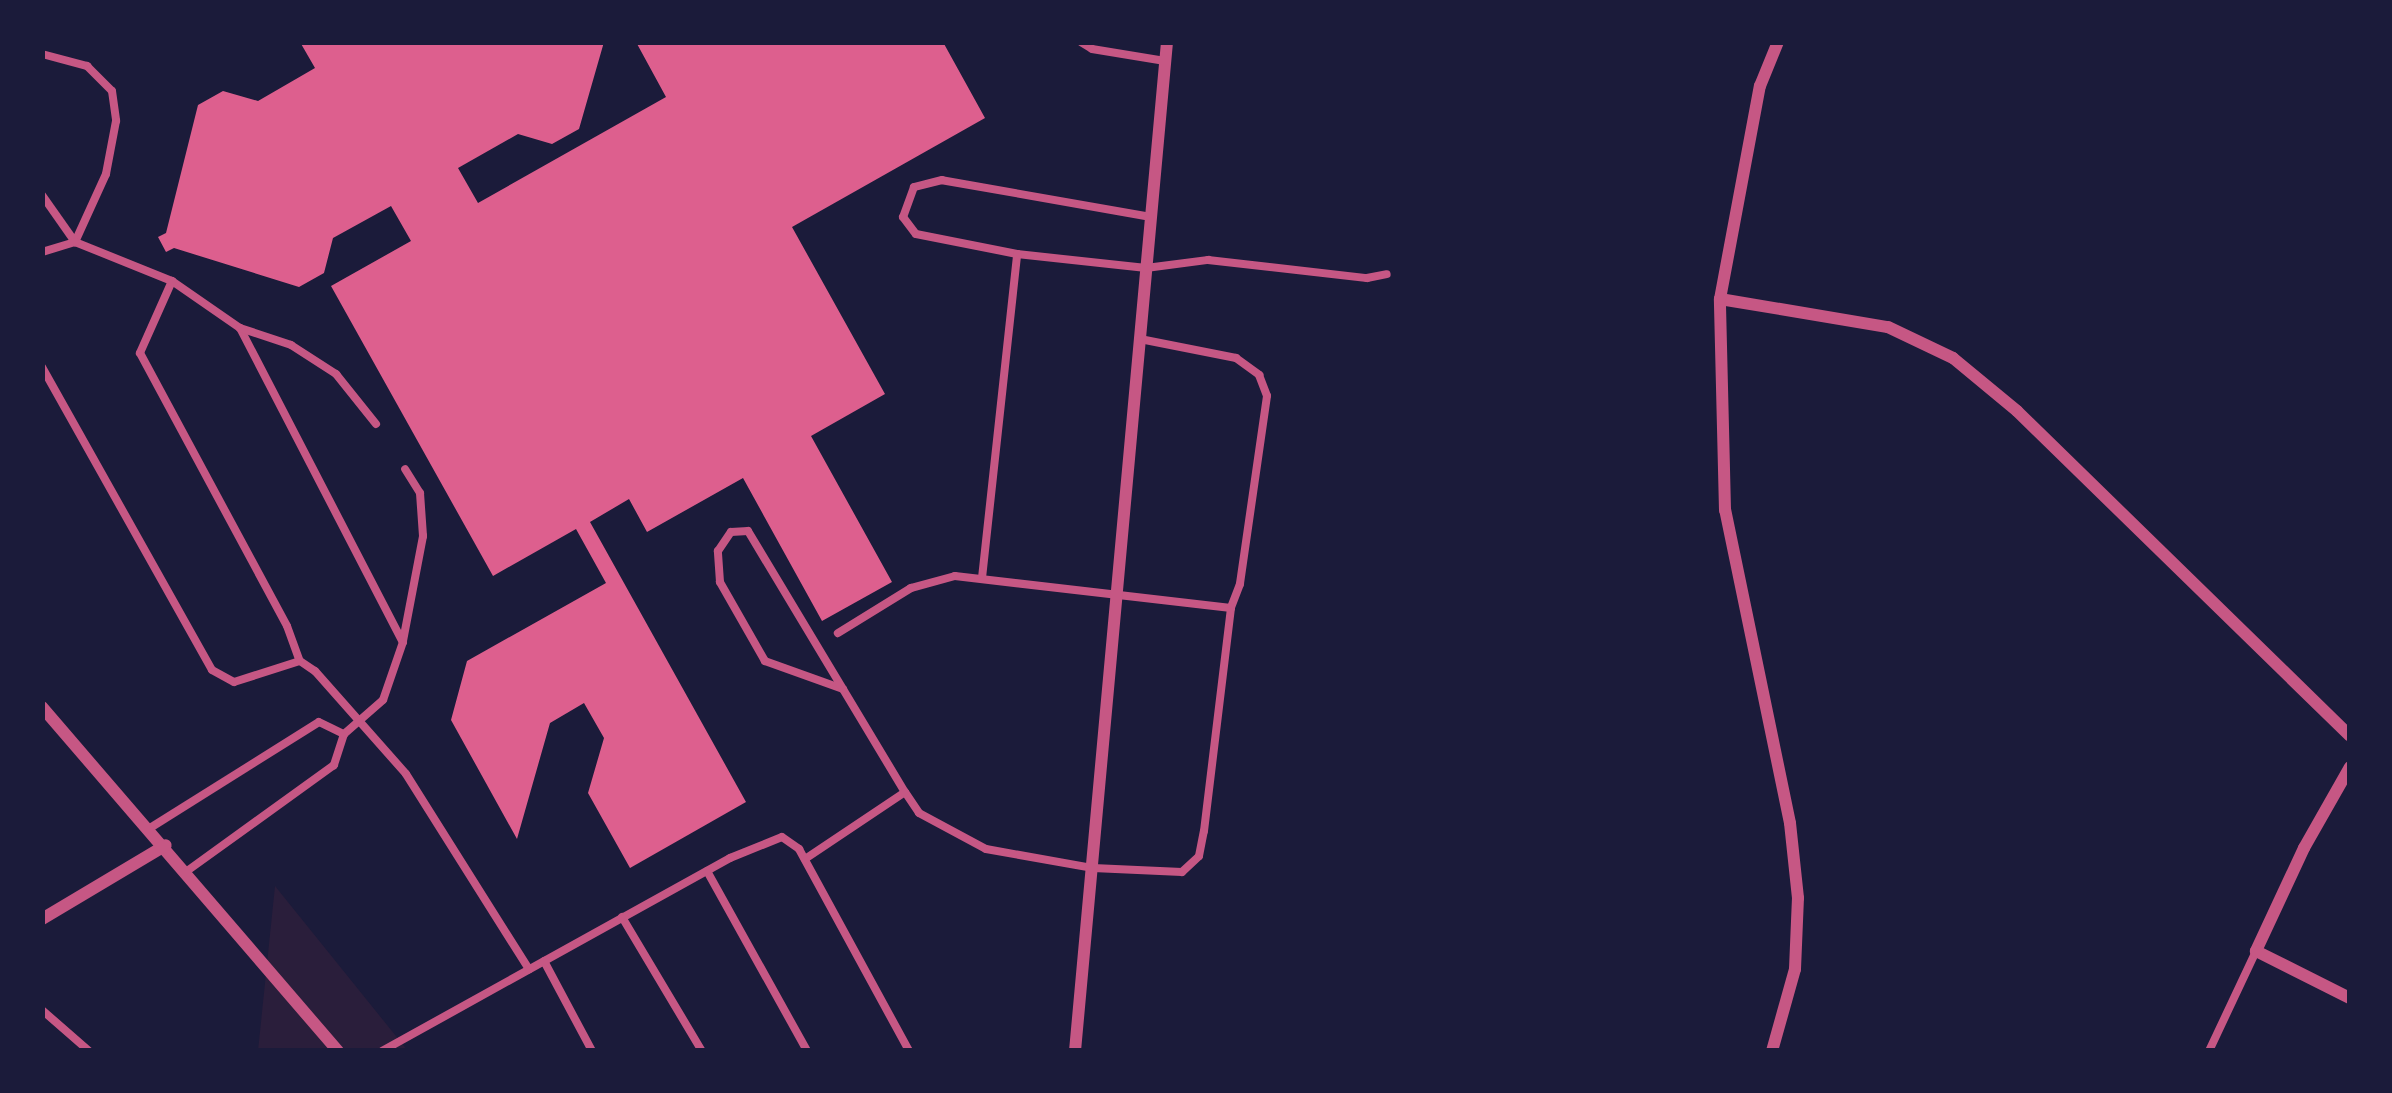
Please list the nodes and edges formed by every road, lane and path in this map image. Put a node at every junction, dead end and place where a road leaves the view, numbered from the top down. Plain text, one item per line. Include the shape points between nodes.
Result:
1 (1081, 42) edge
2 (1167, 42) edge
3 (1778, 42) edge
4 (42, 55) edge
5 (1165, 61) junction
6 (42, 195) edge
7 (1151, 218) junction
8 (75, 242) junction
9 (42, 252) edge
10 (1017, 254) junction
11 (1146, 268) junction
12 (1387, 274) dead end
13 (172, 281) junction
14 (1720, 299) junction
15 (240, 328) junction
16 (1140, 339) junction
17 (42, 367) edge
18 (376, 424) dead end
19 (405, 469) dead end
20 (982, 578) junction
21 (1117, 592) junction
22 (1231, 608) junction
23 (838, 634) dead end
24 (403, 642) junction
25 (300, 661) junction
26 (843, 689) junction
27 (42, 707) edge
28 (361, 722) junction
29 (2347, 727) edge
30 (344, 734) junction
31 (2350, 767) edge
32 (904, 792) junction
33 (150, 827) junction
34 (166, 845) junction
35 (805, 859) junction
36 (1093, 868) junction
37 (187, 871) junction
38 (707, 871) junction
39 (622, 917) junction
40 (42, 919) edge
41 (2255, 951) junction
42 (544, 961) junction
43 (529, 969) junction
44 (2350, 998) edge
45 (42, 1010) edge
46 (89, 1051) edge
47 (338, 1051) edge
48 (382, 1051) edge
49 (592, 1051) edge
50 (702, 1051) edge
51 (807, 1051) edge
52 (909, 1051) edge
53 (1075, 1051) edge
54 (1772, 1051) edge
55 (2209, 1051) edge

1 - 5 lane
2 - 5 street
3 - 14 street via 1760,86
4 - 8 lane via 87,66 112,91 116,121 106,174
5 - 7 street
6 - 8 lane
7 - 10 lane via 942,180 914,187 902,217 916,234
7 - 11 street
8 - 9 lane
8 - 13 lane
10 - 11 lane
10 - 20 lane
11 - 12 lane via 1208,260
11 - 16 street
13 - 15 lane
13 - 25 lane via 140,352
14 - 29 street via 1888,328 1953,358
14 - 54 street via 1725,510 1790,823 1798,898 1796,969
15 - 18 lane via 291,345 336,374
15 - 24 lane
16 - 21 street
16 - 22 lane via 1236,358 1259,375 1267,397
17 - 25 lane via 212,670 234,682
19 - 24 lane via 420,494 424,536
20 - 21 lane
20 - 23 lane via 955,575 911,588
21 - 22 lane
21 - 36 street
22 - 36 lane via 1198,856 1182,872
24 - 28 lane via 382,700
25 - 28 lane
26 - 26 lane via 748,531 731,532 718,551 720,582 765,662
26 - 32 lane
27 - 33 street
28 - 30 lane
28 - 43 lane via 406,774
30 - 33 lane via 319,722
30 - 37 lane via 334,765
31 - 41 street
32 - 35 lane
32 - 36 lane via 919,814 986,849
33 - 34 street
34 - 37 street
34 - 40 street
35 - 38 lane via 782,837
35 - 52 lane
36 - 53 street
37 - 47 street
38 - 39 lane
38 - 51 lane
39 - 42 lane
39 - 50 lane
41 - 44 street
41 - 55 lane
42 - 43 lane
42 - 49 lane
43 - 48 lane
45 - 46 lane

